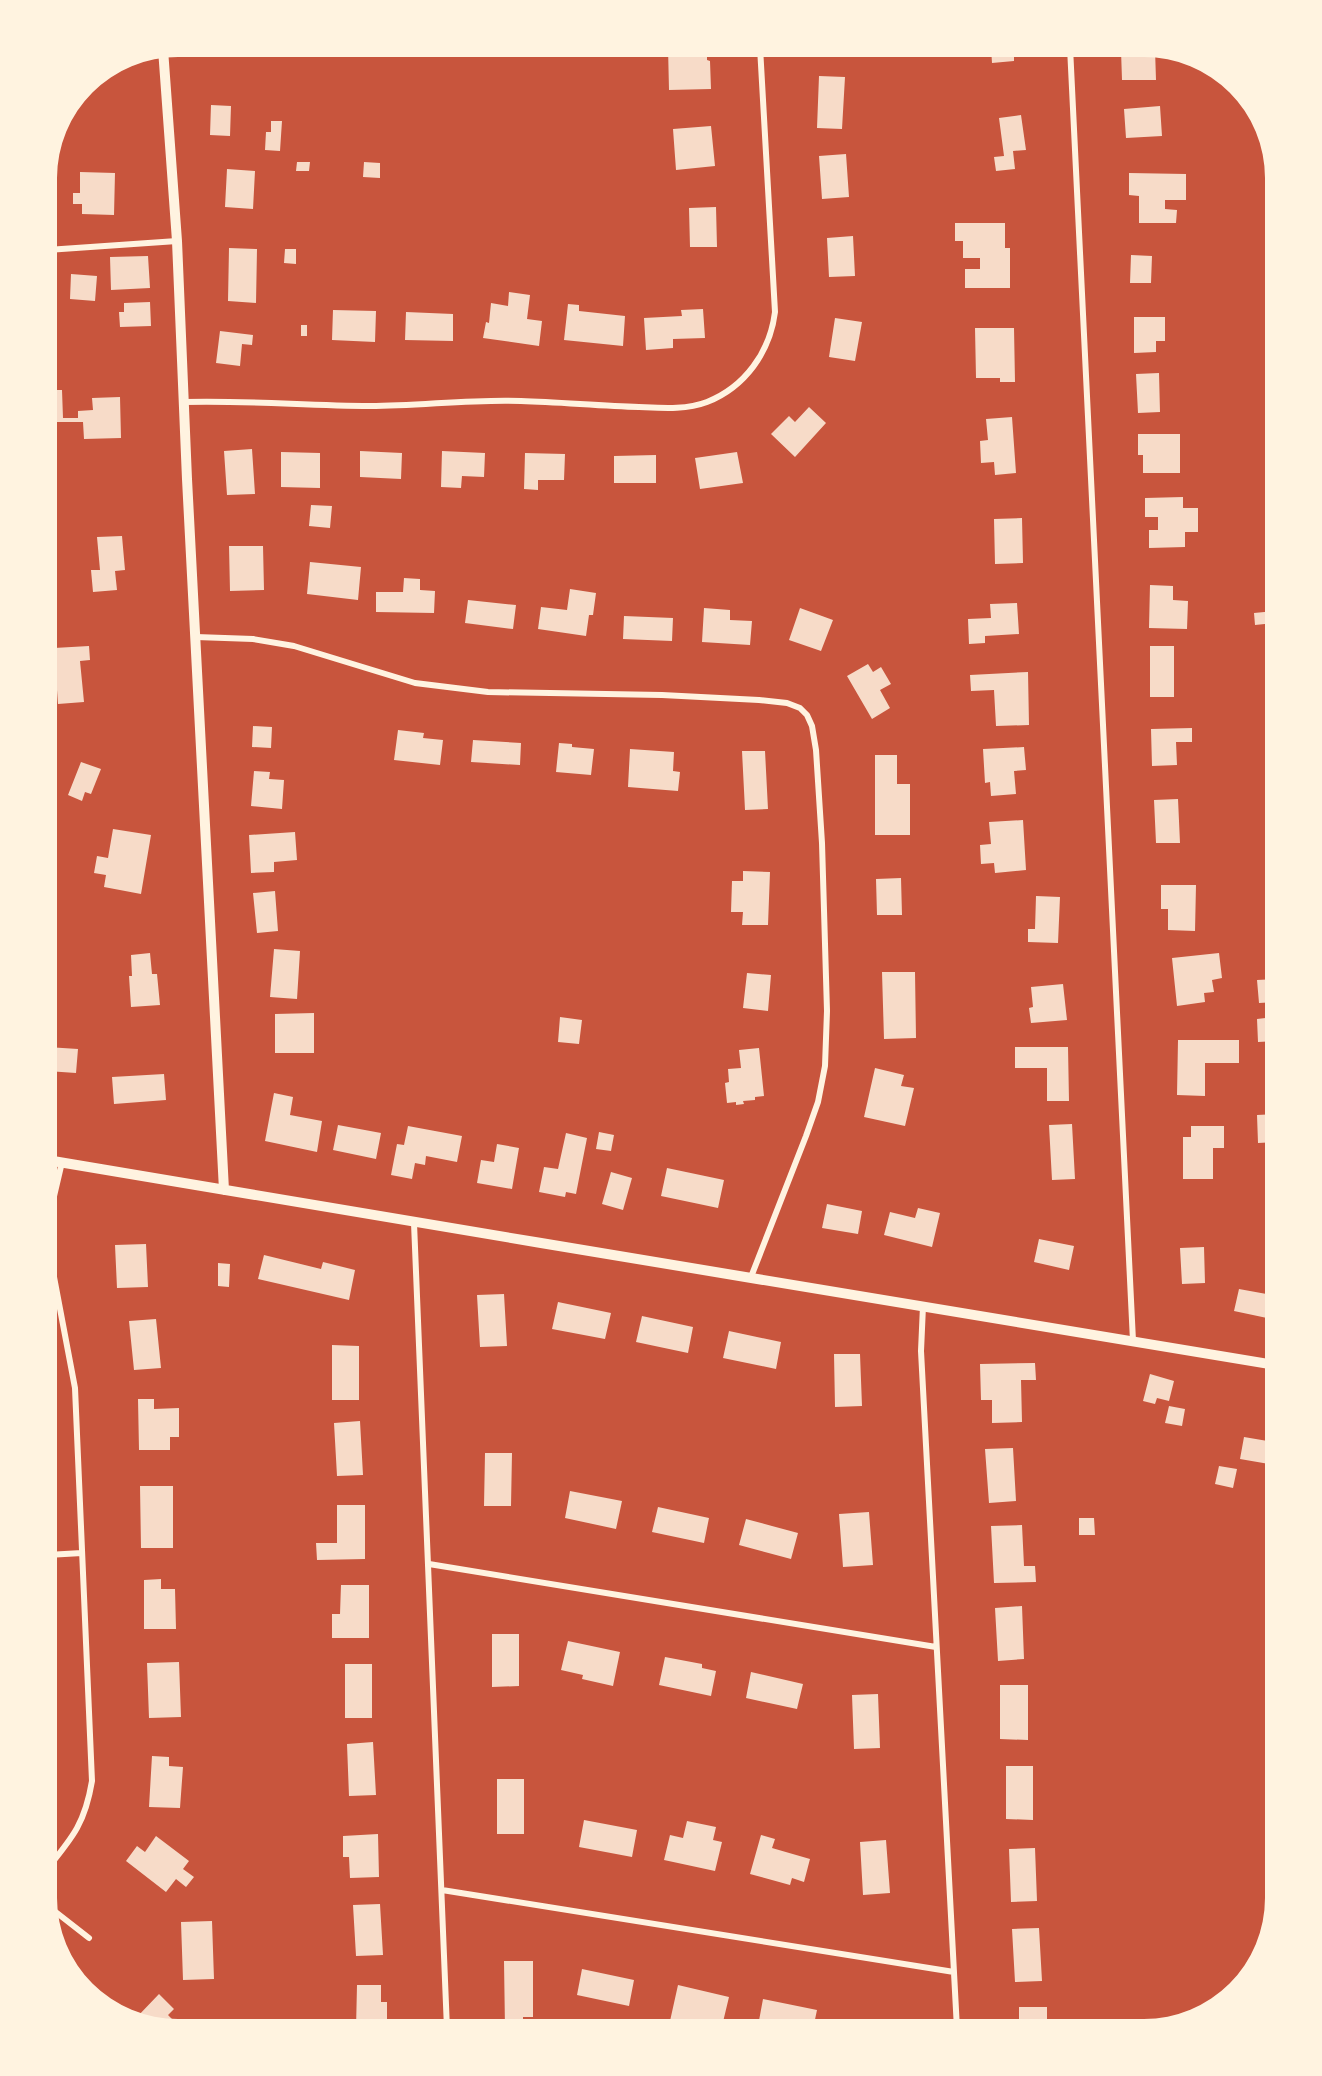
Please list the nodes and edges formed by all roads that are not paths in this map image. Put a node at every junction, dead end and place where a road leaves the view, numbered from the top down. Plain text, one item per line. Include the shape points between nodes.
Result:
1 (761, 57) edge
2 (1070, 57) edge
3 (164, 58) edge
4 (177, 241) junction
5 (57, 249) edge
6 (184, 402) junction
7 (196, 637) junction
8 (57, 1161) edge
9 (62, 1162) junction
10 (57, 1183) edge
11 (224, 1191) junction
12 (414, 1223) junction
13 (751, 1277) junction
14 (57, 1293) edge
15 (923, 1305) junction
16 (1133, 1341) junction
17 (1265, 1363) edge
18 (82, 1553) junction
19 (57, 1554) edge
20 (429, 1564) junction
21 (936, 1647) junction
22 (57, 1856) edge
23 (442, 1890) junction
24 (58, 1914) edge
25 (89, 1938) dead end
26 (954, 1972) junction
27 (447, 2019) edge
28 (956, 2019) edge

1 - 6 street via 775,312 760,357 727,392 706,402 677,408 521,401 372,406
2 - 16 street
3 - 4 street
4 - 5 street
4 - 6 street
6 - 7 street
7 - 11 street
7 - 13 street via 294,645 415,683 488,692 759,700 788,703 807,716 816,750 822,843 825,1066 818,1102
8 - 9 street
9 - 10 street
9 - 11 street
11 - 12 street
12 - 13 street
12 - 20 street
13 - 15 street
14 - 18 street via 75,1388
15 - 16 street
15 - 21 street via 921,1351
16 - 17 street
18 - 19 street
18 - 22 street via 92,1781 84,1816
20 - 21 street
20 - 23 street
21 - 26 street
23 - 26 street
23 - 27 street
24 - 25 street
26 - 28 street

